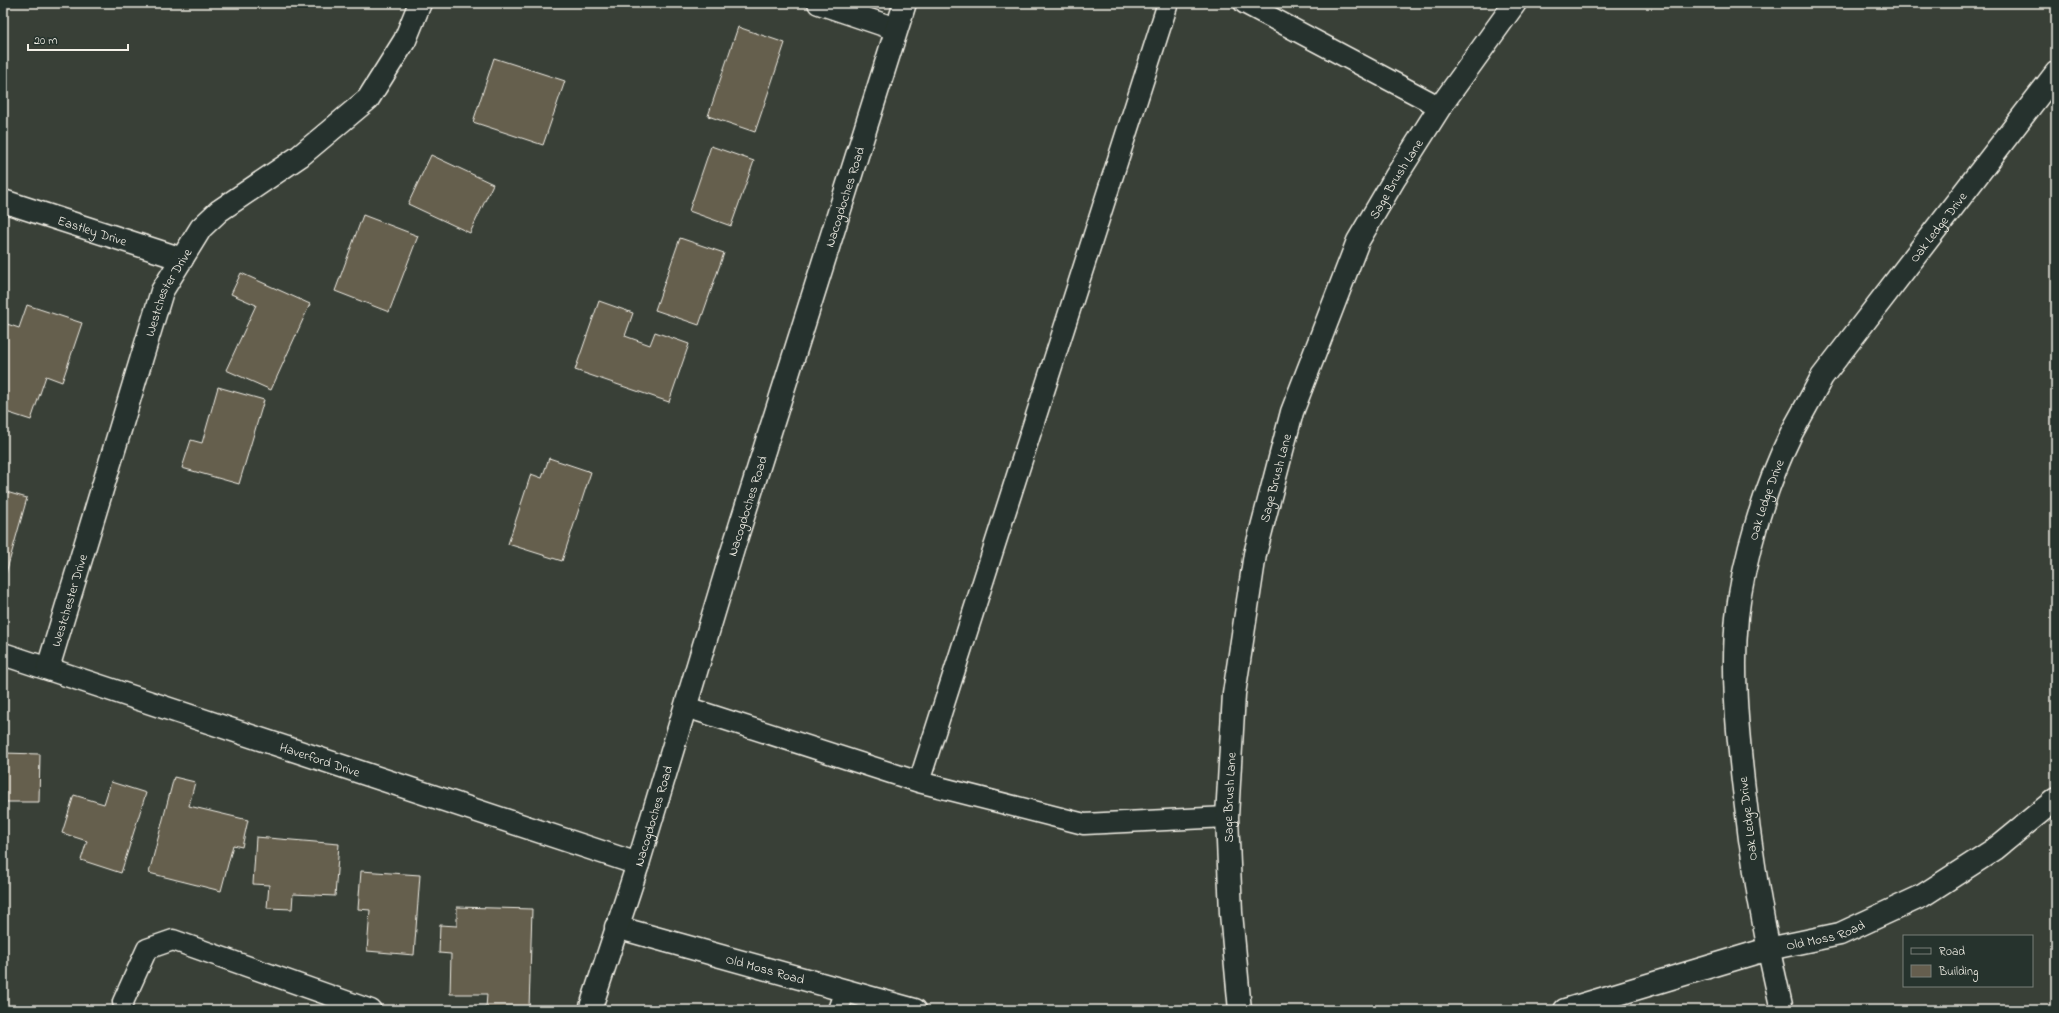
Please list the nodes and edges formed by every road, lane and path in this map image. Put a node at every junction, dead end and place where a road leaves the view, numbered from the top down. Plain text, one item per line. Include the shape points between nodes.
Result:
1 (420, 3) edge
2 (819, 3) edge
3 (905, 3) edge
4 (1168, 3) edge
5 (1244, 3) edge
6 (1515, 3) edge
7 (896, 29) junction
8 (2056, 73) edge
9 (1440, 107) junction
10 (3, 201) edge
11 (182, 258) junction
12 (3, 654) edge
13 (48, 668) junction
14 (686, 707) junction
15 (919, 782) junction
16 (2056, 799) edge
17 (1227, 817) junction
18 (638, 864) junction
19 (616, 927) junction
20 (1768, 949) junction
21 (845, 990) junction
22 (123, 1002) dead end
23 (371, 1010) edge
24 (590, 1010) edge
25 (838, 1010) edge
26 (915, 1010) edge
27 (1240, 1010) edge
28 (1565, 1010) edge
29 (1782, 1010) edge

1 - 11 street, Westchester Drive via 405,40 368,99 300,156 219,211 201,228
2 - 7 street
3 - 7 street, Nacogdoches Road
4 - 15 lane
5 - 9 lane
6 - 9 street, Sage Brush Lane
7 - 14 street, Nacogdoches Road via 735,541
8 - 20 street, Oak Ledge Drive via 1822,377 1792,433 1767,492 1748,561 1738,616 1734,666 1736,717 1750,852
9 - 17 street, Sage Brush Lane via 1358,242 1292,412 1255,554 1234,694
10 - 11 street, Eastley Drive
11 - 13 street, Westchester Drive via 162,291
12 - 13 street, Haverford Drive
13 - 18 street, Haverford Drive
14 - 15 lane
14 - 18 street, Nacogdoches Road
15 - 17 lane via 1084,824
16 - 20 street, Old Moss Road via 1995,849 1922,896 1840,934
17 - 27 street, Sage Brush Lane via 1231,913
18 - 19 street, Nacogdoches Road
19 - 21 street, Old Moss Road
19 - 24 street, Nacogdoches Road
20 - 28 street, Old Moss Road
20 - 29 street, Oak Ledge Drive
21 - 25 lane
21 - 26 street, Old Moss Road
22 - 23 lane via 146,949 173,940

